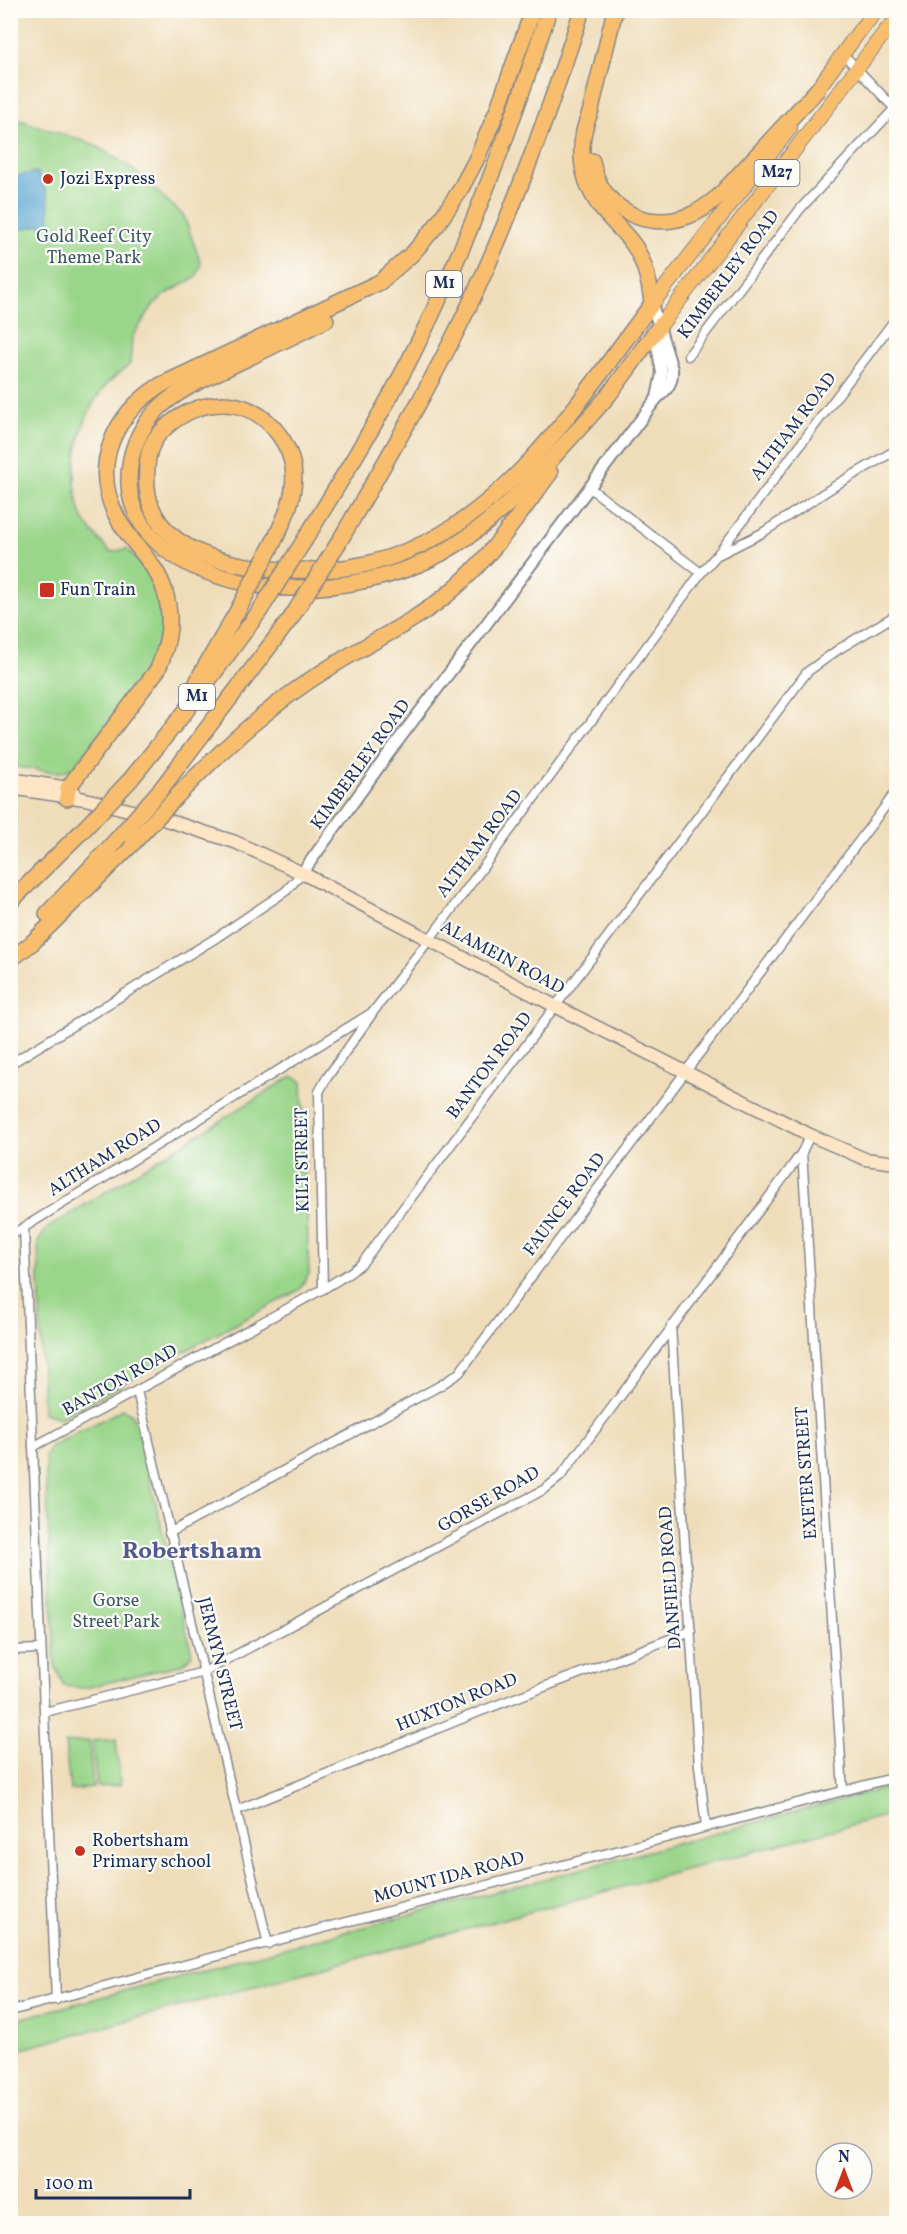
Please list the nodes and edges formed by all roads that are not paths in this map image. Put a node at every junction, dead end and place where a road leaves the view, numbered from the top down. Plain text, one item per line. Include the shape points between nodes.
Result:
1 (533, 10) edge
2 (549, 10) edge
3 (582, 10) edge
4 (615, 10) edge
5 (877, 10) edge
6 (897, 21) edge
7 (843, 54) junction
8 (857, 69) junction
9 (817, 90) junction
10 (896, 109) edge
11 (590, 113) junction
12 (380, 282) junction
13 (652, 304) junction
14 (897, 318) edge
15 (656, 331) junction
16 (688, 356) dead end
17 (608, 396) junction
18 (897, 450) edge
19 (590, 488) junction
20 (717, 555) junction
21 (701, 573) junction
22 (897, 615) edge
23 (185, 712) junction
24 (10, 779) edge
25 (10, 788) edge
26 (897, 792) edge
27 (67, 793) junction
28 (302, 873) junction
29 (10, 902) edge
30 (429, 940) junction
31 (10, 953) edge
32 (10, 960) edge
33 (555, 1006) junction
34 (373, 1012) junction
35 (10, 1064) edge
36 (687, 1071) junction
37 (810, 1135) junction
38 (802, 1152) junction
39 (897, 1163) edge
40 (24, 1228) junction
41 (10, 1236) edge
42 (323, 1289) junction
43 (671, 1326) junction
44 (137, 1391) junction
45 (33, 1447) junction
46 (169, 1533) junction
47 (691, 1631) junction
48 (40, 1649) junction
49 (10, 1650) edge
50 (204, 1672) junction
51 (45, 1712) junction
52 (897, 1777) edge
53 (843, 1791) junction
54 (237, 1809) junction
55 (706, 1827) junction
56 (268, 1944) junction
57 (56, 2000) junction
58 (10, 2012) edge

1 - 12 highway via 497,111 459,192 413,253
2 - 23 highway, M1, bridge via 515,114 421,336 304,542 259,612
3 - 31 highway, M1, bridge via 550,110 476,291 417,406 339,542 291,618 161,789
4 - 11 highway
5 - 7 main road, M27
6 - 8 main road, M27
7 - 8 street
7 - 9 main road, M27
8 - 10 street
8 - 15 main road, M27
9 - 11 highway via 719,196 702,209 672,220 628,214 605,193 590,152
9 - 13 main road, M27
10 - 16 street, KIMBERLEY ROAD via 801,208
11 - 13 highway via 581,153 584,174 598,203 640,256
12 - 17 highway via 358,302 331,318 172,397 144,426 133,449 129,490 137,517 160,545 193,566 222,577 290,588 331,586 390,575 440,554 502,511
12 - 27 highway via 161,385 123,419 108,456 106,473 112,505 125,531 156,571 165,591 170,632 158,669
13 - 15 street, KIMBERLEY ROAD
13 - 23 highway, bridge via 544,445 509,483 477,511 429,541 404,553 354,567 297,572 255,568 188,547 160,523 147,489 148,451 173,420 194,408 217,403 255,412 273,427 288,448 294,483 274,541 238,610 201,674
14 - 20 street, ALTHAM ROAD
15 - 17 highway
15 - 19 street, KIMBERLEY ROAD via 662,374 657,398
17 - 32 highway, bridge via 472,573 446,596 331,666 247,727 32,943
18 - 20 street, ALTHAM ROAD via 762,533
19 - 21 street
19 - 28 street, KIMBERLEY ROAD
20 - 21 street, ALTHAM ROAD
21 - 30 street, ALTHAM ROAD
22 - 33 street, BANTON ROAD via 807,672
23 - 29 highway, M1, bridge via 131,779
24 - 27 main road
25 - 27 main road
26 - 36 street, FAUNCE ROAD
27 - 28 main road, ALAMEIN ROAD via 235,842
28 - 30 main road, ALAMEIN ROAD
28 - 35 street, KIMBERLEY ROAD via 286,891 216,938
30 - 33 main road, ALAMEIN ROAD
30 - 34 street, ALTHAM ROAD
33 - 36 main road, ALAMEIN ROAD
33 - 42 street, BANTON ROAD via 372,1251 351,1272
34 - 40 street, ALTHAM ROAD
34 - 42 street, KILT STREET via 319,1092
36 - 37 main road, ALAMEIN ROAD
36 - 46 street, FAUNCE ROAD via 459,1373
37 - 38 street, GORSE ROAD
37 - 39 main road, ALAMEIN ROAD via 865,1159
38 - 43 street, GORSE ROAD
38 - 53 street, EXETER STREET
40 - 41 street, ALTHAM ROAD
40 - 45 street
42 - 44 street, BANTON ROAD
43 - 47 street, DANFIELD ROAD
43 - 50 street, GORSE ROAD via 560,1477 545,1490
44 - 45 street, BANTON ROAD
44 - 46 street, JERMYN STREET
45 - 48 street
46 - 50 street, JERMYN STREET
47 - 54 street, HUXTON ROAD
47 - 55 street, DANFIELD ROAD
48 - 49 street
48 - 51 street
50 - 51 street, GORSE ROAD
50 - 54 street, JERMYN STREET
51 - 57 street
52 - 53 street, MOUNT IDA ROAD
53 - 55 street, MOUNT IDA ROAD
54 - 56 street, JERMYN STREET
55 - 56 street, MOUNT IDA ROAD
56 - 57 street, MOUNT IDA ROAD
57 - 58 street, MOUNT IDA ROAD

